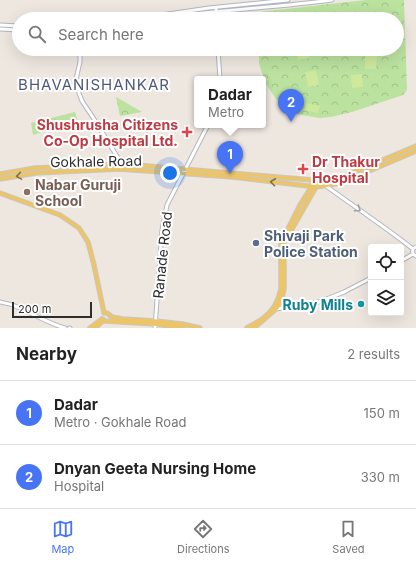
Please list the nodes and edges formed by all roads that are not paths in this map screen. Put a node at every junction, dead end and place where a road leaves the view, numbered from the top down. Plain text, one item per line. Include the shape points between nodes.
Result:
1 (288, 0) edge
2 (332, 0) edge
3 (216, 8) junction
4 (186, 12) edge
5 (216, 12) joint
6 (0, 25) edge
7 (12, 26) edge
8 (0, 29) edge
9 (12, 30) edge
10 (80, 56) edge
11 (218, 56) edge
12 (220, 76) edge
13 (206, 128) edge
14 (416, 146) edge
15 (416, 150) edge
16 (124, 164) junction
17 (186, 169) junction
18 (183, 173) junction
19 (0, 174) edge
20 (1, 179) edge
21 (314, 179) junction
22 (314, 186) junction
23 (326, 186) junction
24 (0, 193) edge
25 (415, 248) edge
26 (414, 255) edge
27 (404, 260) edge
28 (368, 280) edge
29 (0, 302) edge
30 (276, 309) junction
31 (104, 313) junction
32 (104, 320) junction
33 (155, 324) edge
34 (65, 328) edge
35 (90, 328) edge
36 (95, 328) edge
37 (183, 328) edge
38 (200, 328) edge
39 (247, 328) edge
40 (254, 328) edge

1 - 3 street
2 - 5 street
3 - 4 street
3 - 5 street
6 - 7 street
8 - 9 street
10 - 16 street via 76,79 82,101
11 - 12 street
13 - 17 street, Ranade Road
14 - 21 main road, Gokhale Road via 340,178
15 - 23 main road, Gokhale Road via 342,183
16 - 17 main road, Gokhale Road
16 - 19 main road, Gokhale Road via 35,168
17 - 18 street, Ranade Road
17 - 21 main road, Gokhale Road
18 -> 20 main road, Gokhale Road via 114,169 36,173
22 -> 18 main road, Gokhale Road
18 - 33 street, Ranade Road via 167,205 162,230
21 - 22 main road
22 - 23 main road, Gokhale Road
22 - 30 main road via 284,243 284,289 281,302
22 - 39 main road via 300,205 281,242 281,289 278,299 269,313
23 -> 25 street
24 - 31 main road via 60,215 79,228 88,242
25 - 26 street via 412,251
26 - 27 street
28 - 30 street via 320,302
29 - 34 street
30 - 40 main road
31 - 32 main road via 101,315
31 - 33 main road via 112,317
32 - 33 main road
32 - 35 main road
32 - 36 main road
33 - 37 main road
33 - 38 main road via 182,324

